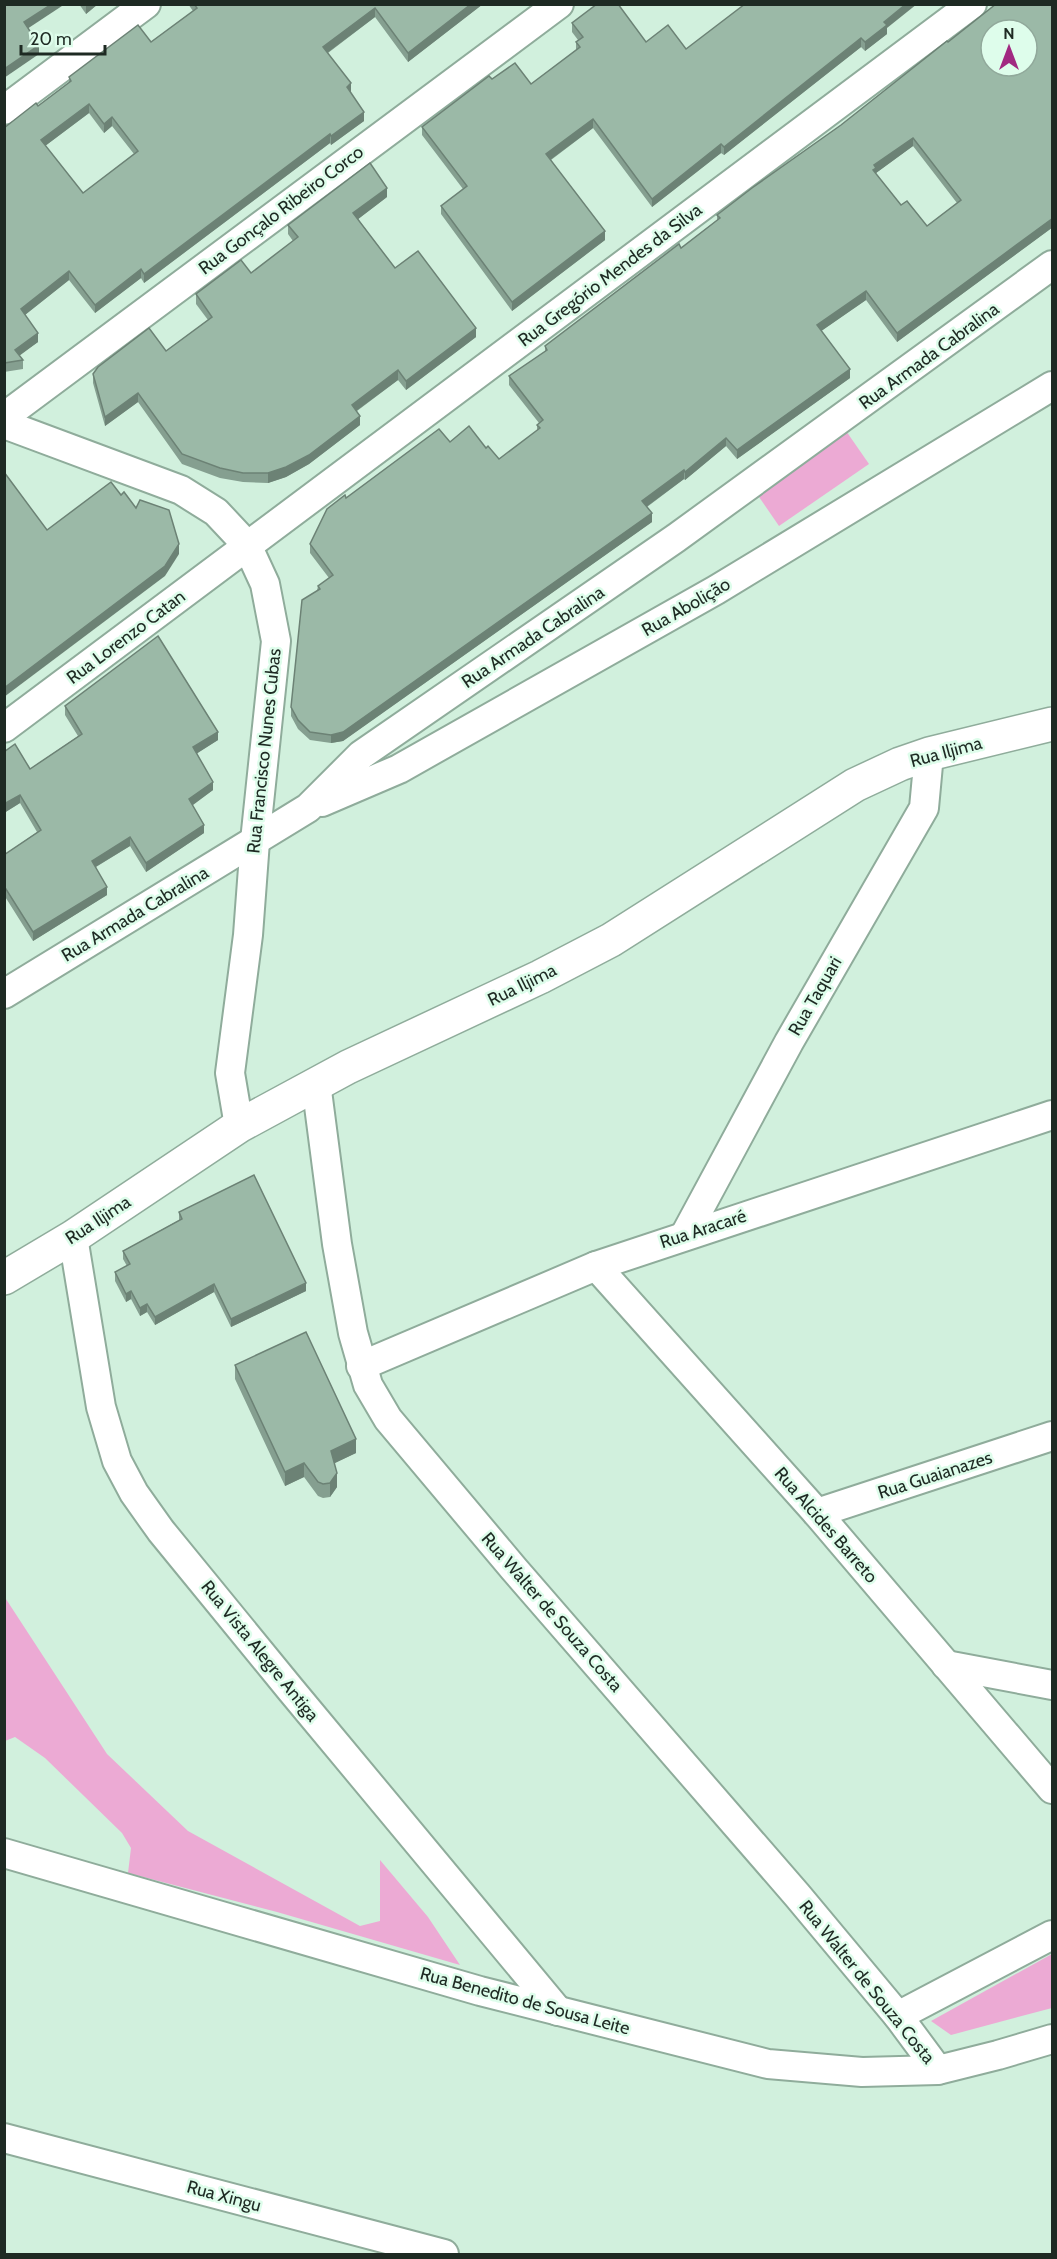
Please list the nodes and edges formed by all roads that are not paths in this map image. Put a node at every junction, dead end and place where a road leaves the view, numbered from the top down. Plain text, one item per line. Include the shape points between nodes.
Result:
1 (146, 4) edge
2 (559, 4) edge
3 (972, 4) edge
4 (4, 110) edge
5 (1053, 265) edge
6 (1053, 386) edge
7 (4, 417) edge
8 (4, 424) edge
9 (247, 545) junction
10 (1053, 724) edge
11 (4, 728) edge
12 (928, 754) junction
13 (308, 808) junction
14 (255, 841) junction
15 (4, 994) edge
16 (316, 1083) junction
17 (1053, 1115) edge
18 (239, 1126) junction
19 (685, 1235) junction
20 (73, 1238) junction
21 (596, 1266) junction
22 (4, 1278) edge
23 (361, 1366) junction
24 (1053, 1436) edge
25 (817, 1513) junction
26 (946, 1665) junction
27 (1053, 1685) edge
28 (1053, 1789) edge
29 (4, 1853) edge
30 (1053, 1935) edge
31 (558, 2011) junction
32 (898, 2016) junction
33 (1053, 2039) edge
34 (938, 2070) junction
35 (4, 2138) edge
36 (444, 2254) edge

1 - 4 street
2 - 7 street, Rua Gonçalo Ribeiro Corco
3 - 9 street, Rua Gregório Mendes da Silva
5 - 13 street, Rua Armada Cabralina via 676,538 361,755
6 - 13 street, Rua Abolição via 706,596 399,769
8 - 9 street, Rua Francisco Nunes Cubas via 181,490 216,512
9 - 11 street, Rua Lorenzo Catan
9 - 14 street, Rua Francisco Nunes Cubas via 265,584 276,641
10 - 12 main road, Rua Iljima
12 - 16 main road, Rua Iljima via 855,785 611,940
12 - 19 street, Rua Taquari via 924,808 789,1042
13 - 14 street, Rua Armada Cabralina
14 - 15 street, Rua Armada Cabralina
14 - 18 street, Rua Francisco Nunes Cubas via 248,935 230,1073
16 - 18 main road, Rua Iljima
16 - 23 street, Rua Walter de Souza Costa via 337,1244
17 - 19 street, Rua Aracaré
18 - 20 main road, Rua Iljima
19 - 21 street, Rua Aracaré
20 - 22 main road, Rua Iljima
20 - 31 street, Rua Vista Alegre Antiga via 101,1407 117,1461 134,1493 276,1672
21 - 23 street, Rua Aracaré
21 - 25 street, Rua Alcides Barreto
23 - 32 street, Rua Walter de Souza Costa via 388,1419
24 - 25 street, Rua Guaianazes
25 - 26 street, Rua Alcides Barreto
26 - 27 street
26 - 28 street, Rua Alcides Barreto
29 - 31 street, Rua Benedito de Sousa Leite
30 - 32 street
31 - 34 street, Rua Benedito de Sousa Leite via 768,2064 862,2072
32 - 34 street, Rua Walter de Souza Costa
33 - 34 street, Rua Benedito de Sousa Leite
35 - 36 street, Rua Xingu

